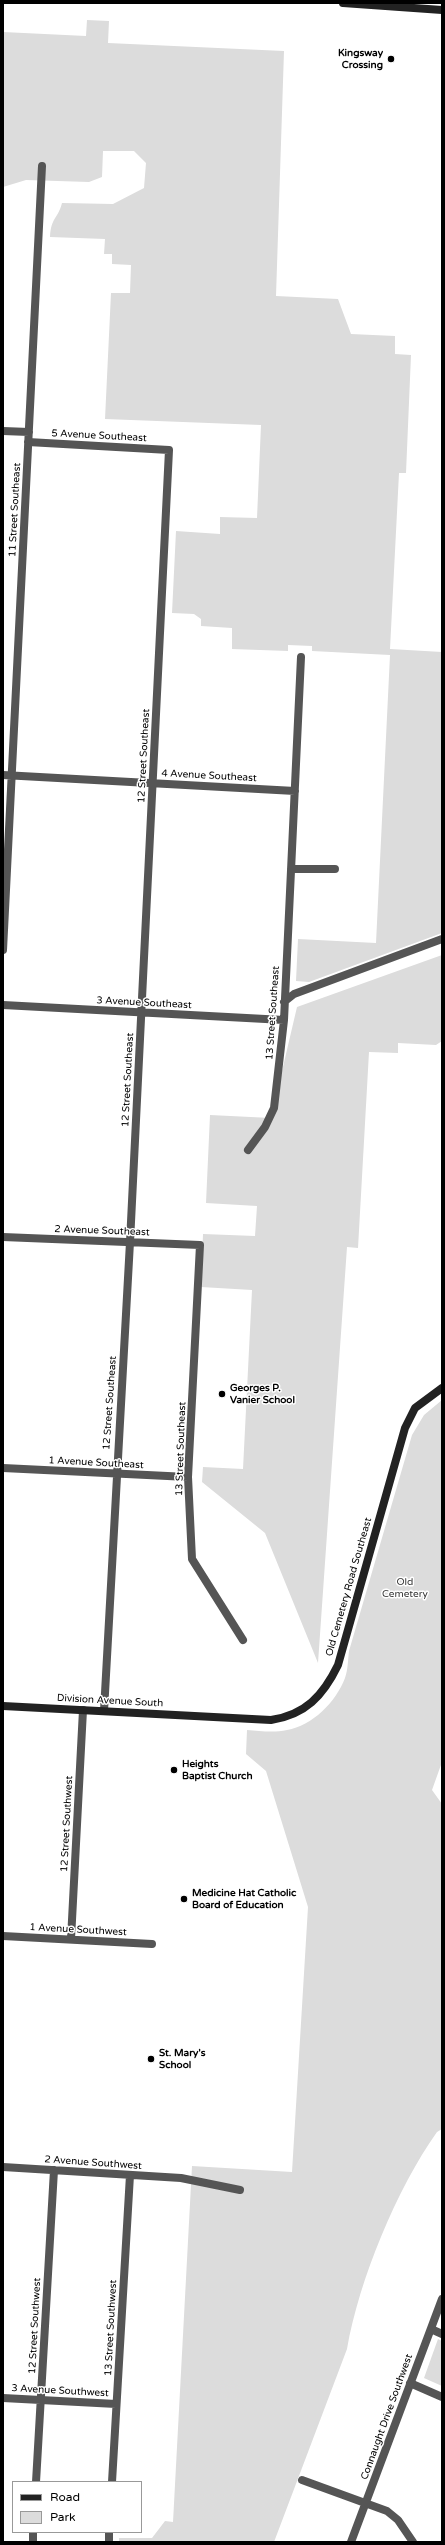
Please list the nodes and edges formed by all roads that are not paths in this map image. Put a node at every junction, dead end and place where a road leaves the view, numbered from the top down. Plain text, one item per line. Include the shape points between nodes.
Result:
1 (344, 3) edge
2 (442, 10) edge
3 (42, 166) dead end
4 (3, 431) edge
5 (29, 432) junction
6 (28, 442) junction
7 (169, 450) joint
8 (301, 657) dead end
9 (3, 775) edge
10 (12, 776) junction
11 (153, 783) junction
12 (295, 790) junction
13 (291, 869) junction
14 (335, 869) dead end
15 (442, 939) edge
16 (3, 950) edge
17 (284, 1002) junction
18 (3, 1006) edge
19 (142, 1013) junction
20 (284, 1020) junction
21 (248, 1150) dead end
22 (3, 1237) edge
23 (130, 1242) junction
24 (200, 1245) joint
25 (442, 1388) edge
26 (3, 1468) edge
27 (116, 1474) junction
28 (188, 1477) junction
29 (243, 1640) dead end
30 (3, 1706) edge
31 (84, 1710) junction
32 (104, 1711) junction
33 (217, 1717) joint
34 (3, 1936) edge
35 (71, 1939) junction
36 (152, 1944) dead end
37 (3, 2167) edge
38 (54, 2170) junction
39 (130, 2175) junction
40 (240, 2190) dead end
41 (442, 2299) edge
42 (431, 2329) junction
43 (442, 2334) edge
44 (410, 2383) junction
45 (442, 2397) edge
46 (3, 2398) edge
47 (41, 2400) junction
48 (116, 2404) junction
49 (302, 2480) dead end
50 (36, 2481) edge
51 (112, 2481) edge
52 (366, 2503) junction
53 (351, 2542) edge
54 (413, 2542) edge

1 - 2 street
3 - 5 street, 11 Street Southeast
4 - 5 street
5 - 6 street, 11 Street Southeast
6 - 7 street, 5 Avenue Southeast
6 - 10 street, 11 Street Southeast
7 - 11 street, 12 Street Southeast
8 - 12 street, 13 Street Southeast
9 - 10 street, 4 Avenue Southeast
10 - 11 street, 4 Avenue Southeast
10 - 16 street, 11 Street Southeast
11 - 12 street, 4 Avenue Southeast
11 - 19 street, 12 Street Southeast
12 - 13 street, 13 Street Southeast
13 - 14 street
13 - 17 street, 13 Street Southeast
15 - 17 street via 294,994
17 - 20 street, 13 Street Southeast
18 - 19 street, 3 Avenue Southeast
19 - 20 street, 3 Avenue Southeast
19 - 23 street, 12 Street Southeast
20 - 21 street, 13 Street Southeast via 274,1108 265,1127
22 - 23 street, 2 Avenue Southeast
23 - 24 street, 2 Avenue Southeast
23 - 27 street, 12 Street Southeast
24 - 28 street, 13 Street Southeast
25 - 33 street, Old Cemetery Road Southeast via 415,1408 405,1428 338,1665 324,1691 305,1710 283,1718 271,1720
26 - 27 street, 1 Avenue Southeast
27 - 28 street, 1 Avenue Southeast
27 - 32 street, 12 Street Southeast
28 - 29 street, 13 Street Southeast via 192,1559
30 - 31 street, Division Avenue South
31 - 32 street, Division Avenue South
31 - 35 street, 12 Street Southwest
32 - 33 street, Division Avenue South
34 - 35 street, 1 Avenue Southwest
35 - 36 street, 1 Avenue Southwest
37 - 38 street, 2 Avenue Southwest
38 - 39 street, 2 Avenue Southwest
38 - 47 street, 12 Street Southwest
39 - 40 street, 2 Avenue Southwest via 181,2178
39 - 48 street, 13 Street Southwest
41 - 42 street, Connaught Drive Southwest
42 - 43 street
42 - 44 street, Connaught Drive Southwest
44 - 45 street
44 - 52 street, Connaught Drive Southwest
46 - 47 street, 3 Avenue Southwest
47 - 48 street, 3 Avenue Southwest
47 - 50 street, 12 Street Southwest
48 - 51 street, 13 Street Southwest
49 - 52 street
52 - 53 street, Connaught Drive Southwest
52 - 54 street via 392,2515

